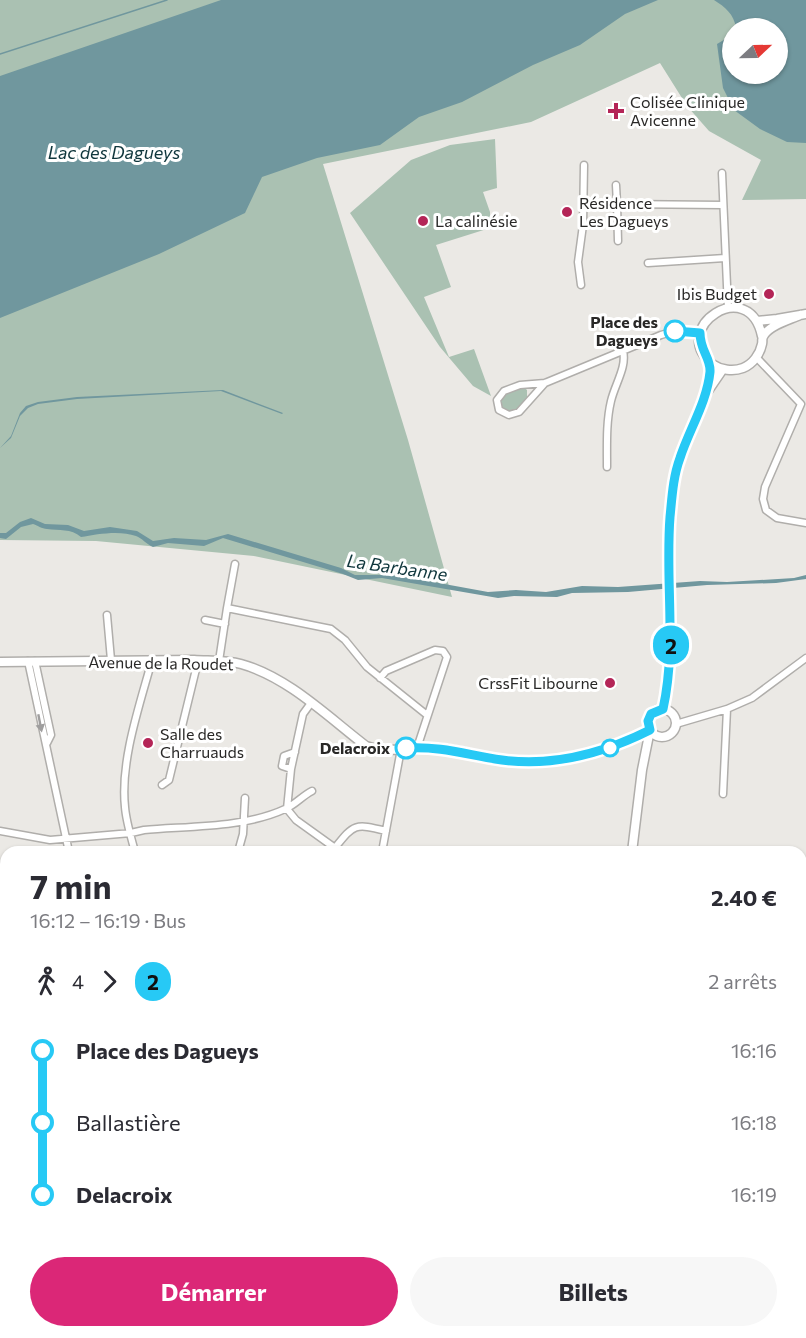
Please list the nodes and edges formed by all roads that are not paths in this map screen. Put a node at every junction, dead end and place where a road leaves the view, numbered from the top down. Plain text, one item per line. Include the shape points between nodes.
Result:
1 (584, 165) dead end
2 (722, 172) dead end
3 (616, 185) dead end
4 (617, 204) junction
5 (723, 205) junction
6 (618, 241) dead end
7 (725, 258) junction
8 (648, 263) dead end
9 (581, 285) dead end
10 (728, 308) junction
11 (803, 314) edge
12 (757, 321) junction
13 (700, 333) junction
14 (762, 336) junction
15 (623, 351) junction
16 (756, 357) junction
17 (710, 362) junction
18 (723, 369) junction
19 (545, 383) junction
20 (527, 384) junction
21 (530, 399) junction
22 (803, 403) edge
23 (701, 404) junction
24 (608, 467) dead end
25 (806, 523) edge
26 (235, 564) dead end
27 (227, 608) junction
28 (107, 615) dead end
29 (205, 620) dead end
30 (225, 624) junction
31 (806, 658) edge
32 (111, 660) junction
33 (152, 660) junction
34 (198, 660) junction
35 (32, 661) junction
36 (219, 661) junction
37 (0, 662) edge
38 (803, 664) edge
39 (380, 678) junction
40 (311, 704) junction
41 (663, 709) junction
42 (727, 709) junction
43 (427, 715) junction
44 (676, 724) junction
45 (650, 730) junction
46 (637, 737) junction
47 (658, 737) junction
48 (647, 745) junction
49 (401, 748) junction
50 (417, 748) junction
51 (162, 785) dead end
52 (312, 791) dead end
53 (723, 794) dead end
54 (245, 798) dead end
55 (287, 809) junction
56 (244, 821) junction
57 (0, 831) edge
58 (386, 831) junction
59 (131, 833) junction
60 (66, 838) junction
61 (68, 846) edge
62 (134, 846) edge
63 (239, 846) edge
64 (329, 846) edge
65 (337, 846) edge
66 (383, 846) edge
67 (633, 846) edge

1 - 9 street via 578,262
2 - 5 street
3 - 4 street
4 - 5 street
4 - 6 street
5 - 7 street
7 - 8 street
7 - 10 street
10 - 12 main road via 744,310
10 - 13 main road via 710,316
11 - 12 main road
11 - 14 main road
12 - 14 main road
13 - 15 street via 675,331
13 - 17 main road via 700,344
14 - 16 main road
15 - 19 street
15 - 24 street via 608,417
16 - 18 main road via 742,368
16 - 22 street
17 - 18 main road
17 - 23 main road
18 - 23 main road
19 - 20 street
19 - 21 street
20 - 21 street
20 - 21 street via 500,394 498,406 509,416 519,412
22 - 25 street via 763,499 766,510 777,518
23 - 41 main road via 679,460 673,489 668,568 671,640
26 - 27 street
27 - 30 street
27 - 39 street via 332,629
28 - 32 street
29 - 30 street
30 - 36 street
31 - 38 street
32 - 33 main road, Avenue de la Roudet
32 - 35 main road, Avenue de la Roudet
33 - 34 main road, Avenue de la Roudet
33 - 59 street via 124,785 124,807
34 - 36 main road, Avenue de la Roudet
34 - 51 street via 169,780
35 - 37 main road, Avenue de la Roudet
35 - 60 street via 51,735 47,743
36 - 40 main road, Avenue de la Roudet via 271,677
38 - 42 street via 752,698
39 - 43 street
39 - 43 street via 386,671 435,650 443,651 447,657
40 - 49 main road, Avenue de la Roudet via 366,747
40 - 55 street via 303,714 295,752 284,756 282,766 291,769
41 - 44 main road via 672,714
41 - 45 main road via 651,714
42 - 44 street
42 - 53 street
43 - 50 street
44 - 47 main road via 669,735
45 - 46 main road, Avenue de la Roudet
45 - 47 main road
45 - 48 main road
46 - 48 main road
46 - 50 main road, Avenue de la Roudet via 587,755 538,762
47 - 48 main road
48 - 67 main road
49 - 50 main road, Avenue de la Roudet
49 - 58 street
52 - 55 street
54 - 56 street
55 - 56 street
55 - 64 street
56 - 59 street
56 - 63 street
57 - 60 street via 50,840
58 - 65 street via 359,826
58 - 66 street
59 - 60 street
59 - 62 street
60 - 61 street

